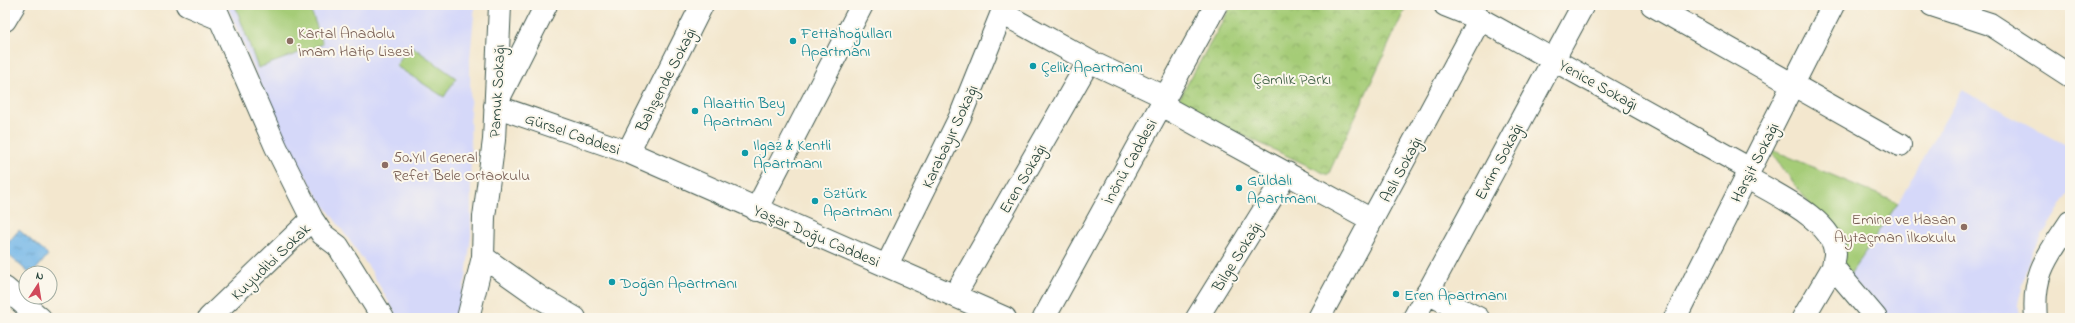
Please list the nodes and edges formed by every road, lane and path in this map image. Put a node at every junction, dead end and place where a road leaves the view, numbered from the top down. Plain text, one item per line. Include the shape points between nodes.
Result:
1 (14, 5) edge
2 (187, 5) edge
3 (500, 5) edge
4 (546, 5) edge
5 (702, 5) edge
6 (862, 5) edge
7 (1216, 5) edge
8 (1446, 5) edge
9 (1583, 5) edge
10 (1652, 5) edge
11 (1833, 5) edge
12 (1932, 5) edge
13 (1004, 9) edge
14 (217, 12) edge
15 (1480, 19) junction
16 (5, 20) edge
17 (1553, 58) junction
18 (1089, 61) junction
19 (2070, 76) edge
20 (1792, 86) junction
21 (1163, 101) junction
22 (495, 106) junction
23 (1900, 145) dead end
24 (628, 152) junction
25 (1287, 173) junction
26 (1748, 173) junction
27 (756, 210) junction
28 (1372, 220) junction
29 (2070, 222) edge
30 (317, 226) junction
31 (483, 258) junction
32 (887, 265) junction
33 (1833, 267) junction
34 (5, 288) edge
35 (1427, 293) junction
36 (955, 295) junction
37 (565, 315) edge
38 (40, 318) edge
39 (209, 318) edge
40 (369, 318) edge
41 (468, 318) edge
42 (1005, 318) edge
43 (1044, 318) edge
44 (1197, 318) edge
45 (1319, 318) edge
46 (1414, 318) edge
47 (1478, 318) edge
48 (1674, 318) edge
49 (1803, 318) edge
50 (1876, 318) edge
51 (2036, 318) edge

1 - 16 street
2 - 14 street
3 - 22 street, Pamuk Sokağı
4 - 22 street
5 - 24 street, Bahşende Sokağı
6 - 27 street
7 - 21 street, İnönü Caddesi
8 - 15 street, Yenice Sokağı
9 - 17 street, Evrim Sokağı
10 - 20 street
11 - 20 street, Harşit Sokağı
12 - 19 street via 1990,24
13 - 18 street
13 - 32 street, Karabayır Sokağı via 960,117
14 - 30 street via 276,147
15 - 17 street, Yenice Sokağı
15 - 28 street, Aslı Sokağı
17 - 26 street, Yenice Sokağı
17 - 35 street, Evrim Sokağı
18 - 21 street
18 - 36 street, Eren Sokağı
20 - 23 street
20 - 26 street, Harşit Sokağı
21 - 25 street
21 - 43 street, İnönü Caddesi
22 - 24 street, Gürsel Caddesi
22 - 31 street, Pamuk Sokağı via 494,140 484,217
24 - 27 street, Yaşar Doğu Caddesi
25 - 28 street
25 - 44 street, Bilge Sokağı
26 - 33 street, Yenice Sokağı via 1824,228 1835,253
26 - 48 street, Harşit Sokağı
27 - 32 street, Yaşar Doğu Caddesi
28 - 45 street, Aslı Sokağı
29 - 51 street via 2043,263 2036,288
30 - 39 street, Kuyudibi Sokak
30 - 40 street via 325,252
31 - 37 street
31 - 41 street, Pamuk Sokağı
32 - 36 street, Yaşar Doğu Caddesi
33 - 49 street
33 - 50 street
34 - 38 street
35 - 46 street, Evrim Sokağı
35 - 47 street
36 - 42 street, Yaşar Doğu Caddesi

